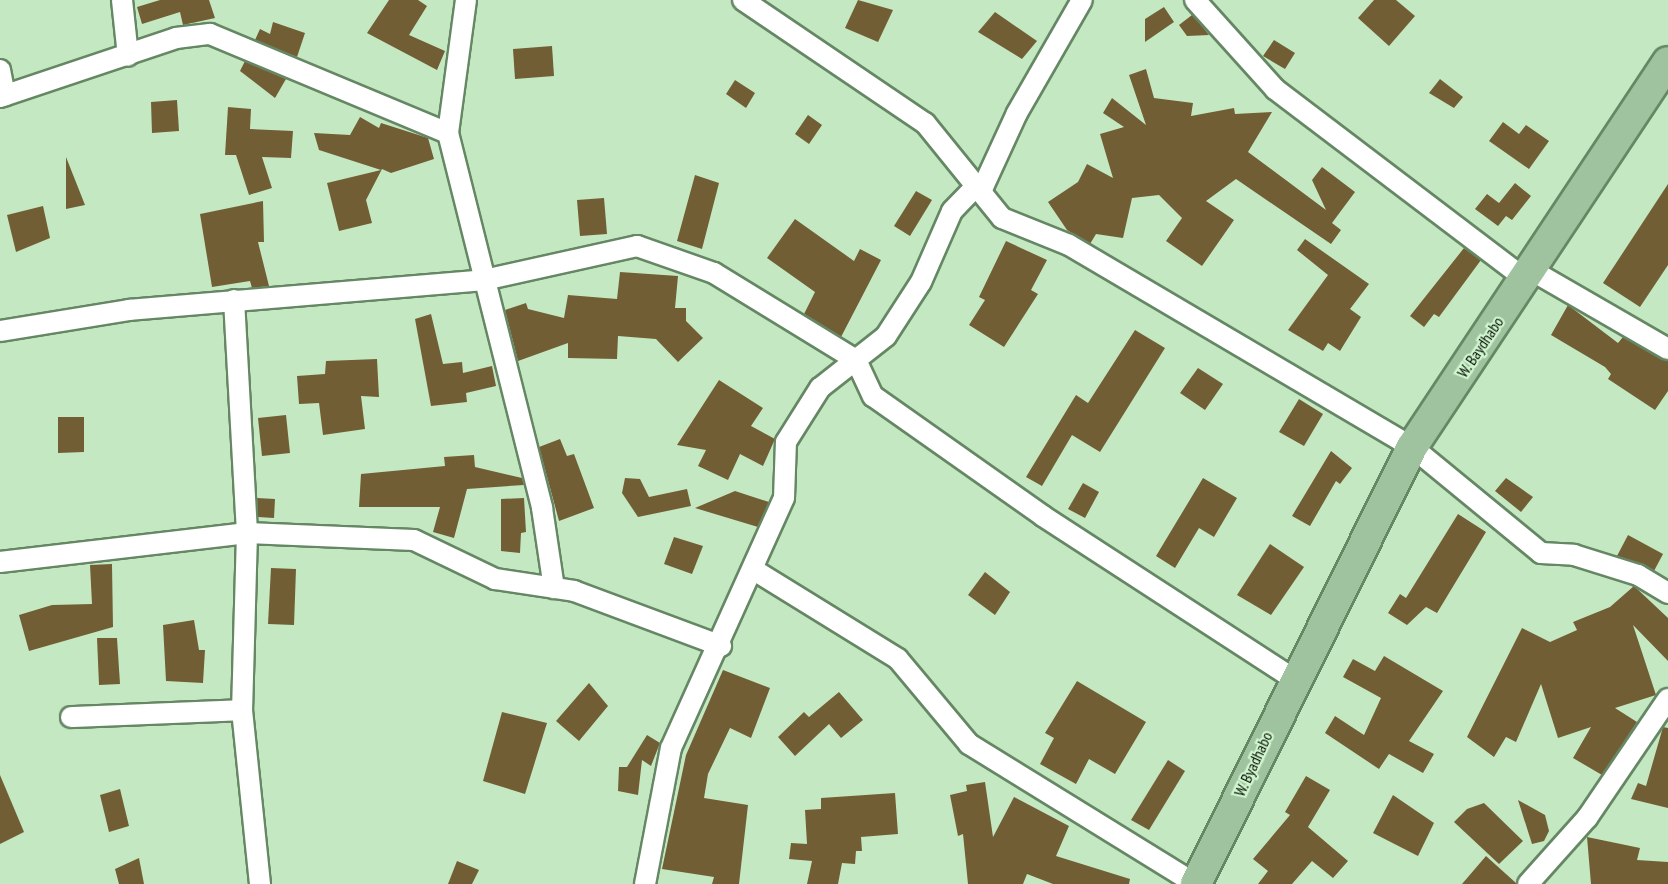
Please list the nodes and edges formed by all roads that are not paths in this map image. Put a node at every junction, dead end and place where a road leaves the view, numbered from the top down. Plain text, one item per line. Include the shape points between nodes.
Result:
1 (122, 0) edge
2 (466, 0) edge
3 (743, 0) edge
4 (1082, 0) edge
5 (1195, 0) edge
6 (128, 57) junction
7 (1668, 62) edge
8 (0, 70) edge
9 (3, 97) edge
10 (448, 133) junction
11 (976, 186) junction
12 (1528, 274) junction
13 (484, 280) junction
14 (234, 300) junction
15 (0, 331) edge
16 (1668, 349) edge
17 (856, 360) junction
18 (1412, 447) junction
19 (247, 532) junction
20 (0, 562) edge
21 (754, 570) junction
22 (554, 588) junction
23 (1668, 593) edge
24 (1312, 644) joint
25 (721, 646) junction
26 (1294, 679) junction
27 (1668, 699) edge
28 (242, 710) junction
29 (71, 717) dead end
30 (260, 884) edge
31 (645, 884) edge
32 (1196, 884) edge
33 (1528, 884) edge

1 - 6 street
2 - 10 street
3 - 11 street via 925,123
4 - 11 street via 1017,113 983,187
5 - 12 street via 1275,89
6 - 9 street
6 - 10 street via 176,38 210,33
7 - 12 main road, W. Baydhabo
8 - 9 street
10 - 13 street
11 - 17 street via 952,211 921,282 886,336
11 - 18 street via 1002,218 1069,245
12 - 16 street
12 - 18 main road, W. Baydhabo
13 - 14 street
13 - 17 street via 638,246 714,273
13 - 22 street via 542,508
14 - 15 street via 129,310
14 - 19 street
17 - 21 street via 820,388 786,442 784,498
17 - 26 street via 873,396 1043,516
18 - 23 street via 1541,553 1574,555 1638,575
18 - 24 main road, W. Baydhabo
19 - 20 street
19 - 22 street via 414,540 495,579
19 - 28 street
21 - 25 street via 738,595
21 - 32 street via 898,659 969,744
22 - 25 street
24 - 26 main road, W. Byadhabo
25 - 31 street via 671,748
26 - 32 main road, W. Byadhabo
27 - 33 street via 1587,818
28 - 29 street
28 - 30 street

